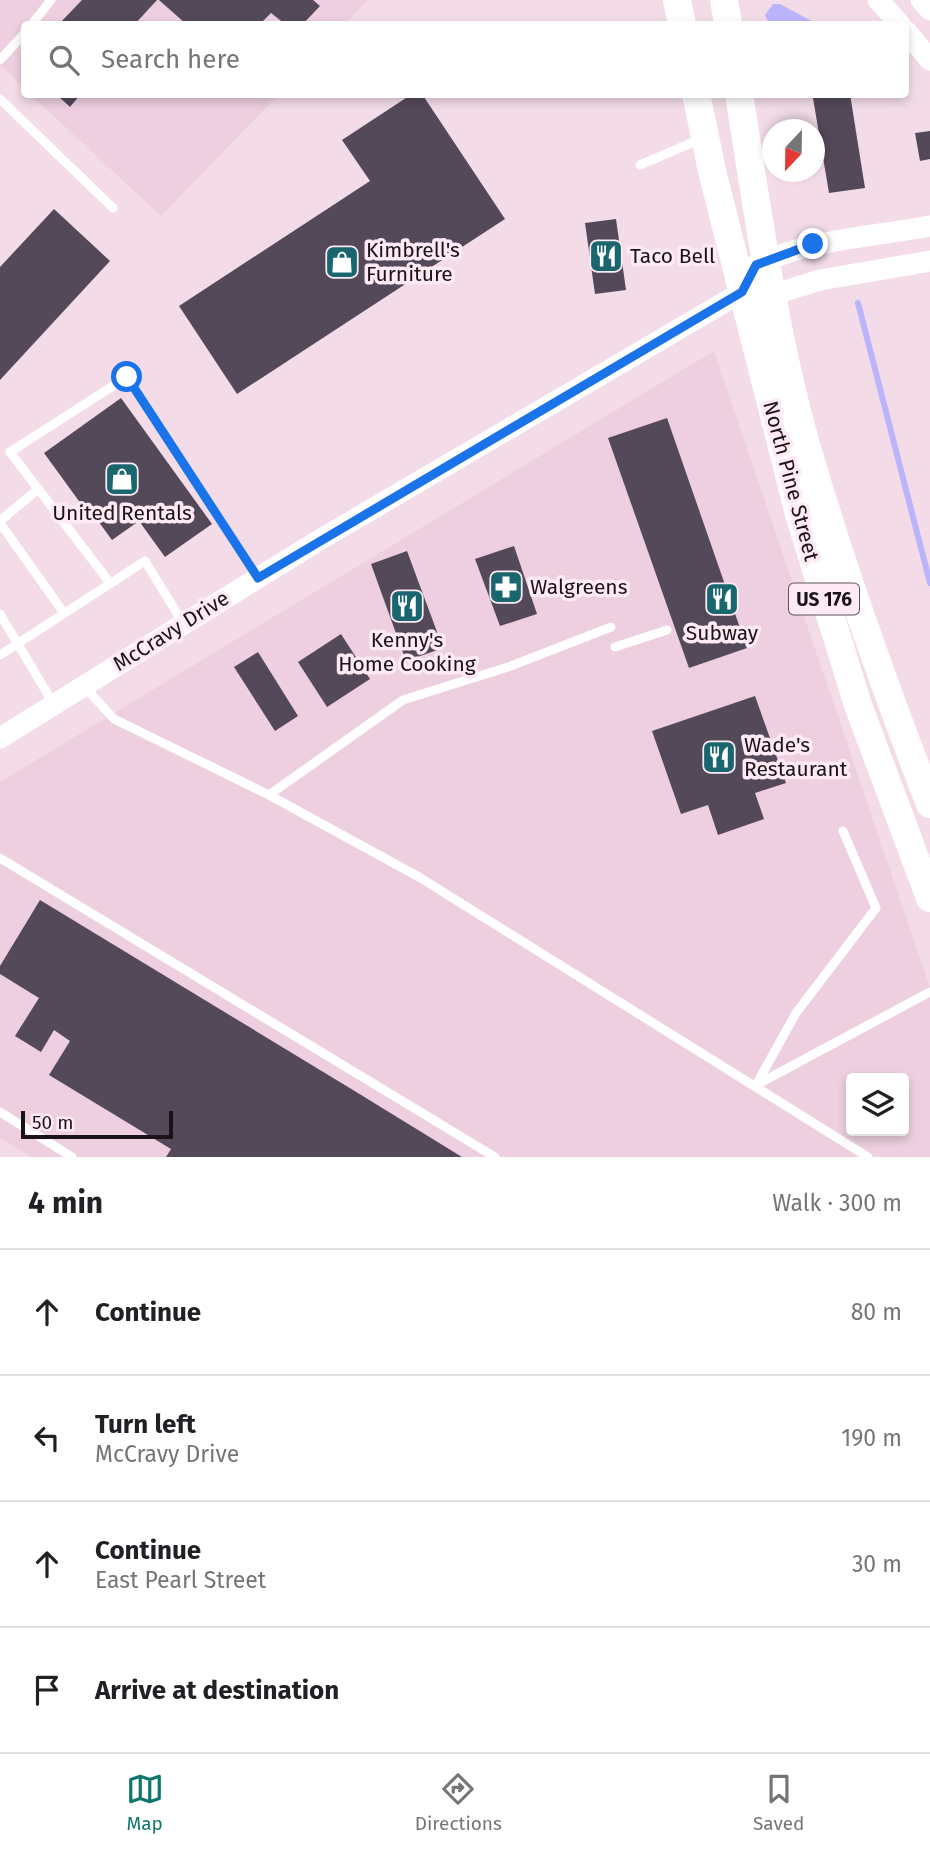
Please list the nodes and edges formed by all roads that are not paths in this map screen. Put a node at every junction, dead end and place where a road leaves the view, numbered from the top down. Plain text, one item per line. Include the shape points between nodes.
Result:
1 (51, 0) edge
2 (677, 0) edge
3 (724, 0) edge
4 (878, 0) edge
5 (921, 0) edge
6 (930, 10) edge
7 (34, 21) edge
8 (681, 21) edge
9 (728, 21) edge
10 (897, 21) edge
11 (909, 36) edge
12 (21, 37) edge
13 (0, 60) edge
14 (930, 60) edge
15 (697, 98) edge
16 (740, 98) edge
17 (0, 100) edge
18 (705, 137) junction
19 (639, 165) dead end
20 (113, 208) dead end
21 (930, 226) edge
22 (765, 261) junction
23 (930, 261) edge
24 (742, 292) junction
25 (772, 295) junction
26 (38, 489) junction
27 (0, 522) edge
28 (258, 578) junction
29 (110, 583) junction
30 (64, 613) junction
31 (0, 614) edge
32 (183, 623) junction
33 (611, 628) dead end
34 (667, 630) dead end
35 (18, 644) junction
36 (615, 647) dead end
37 (0, 655) edge
38 (83, 685) junction
39 (53, 703) junction
40 (0, 738) edge
41 (269, 795) junction
42 (930, 804) edge
43 (843, 831) dead end
44 (0, 858) edge
45 (930, 898) edge
46 (930, 992) edge
47 (756, 1085) junction
48 (0, 1112) edge
49 (72, 1157) edge
50 (495, 1157) edge
51 (868, 1157) edge

1 - 7 lane
2 - 8 highway
3 - 9 highway
4 - 10 street
5 - 6 street
11 - 14 street
12 - 13 lane
15 - 18 highway, North Pine Street / US 176
16 - 22 highway, North Pine Street / US 176
17 - 20 lane
18 - 19 lane
18 - 24 highway, North Pine Street / US 176
21 - 22 street via 813,244
22 - 24 street via 756,265
22 - 25 highway, North Pine Street / US 176
23 - 25 street via 820,280
24 - 25 street
24 - 28 street, McCravy Drive
24 - 45 highway, North Pine Street / US 176 via 827,610
25 - 42 highway, North Pine Street / US 176 via 807,448 897,720
26 - 27 lane
26 - 28 lane via 10,452 127,377
26 - 29 lane
27 - 30 lane
28 - 32 street, McCravy Drive
29 - 30 lane
29 - 32 lane via 145,561
30 - 35 lane
31 - 35 lane
32 - 38 street, McCravy Drive
33 - 41 lane via 403,700
34 - 36 lane
35 - 37 lane
35 - 39 lane
38 - 39 street, McCravy Drive
38 - 41 lane via 114,719
39 - 40 street, McCravy Drive
41 - 47 lane via 419,877
43 - 47 lane via 876,908 796,1013
44 - 50 lane
46 - 47 lane
47 - 51 lane
48 - 49 lane

